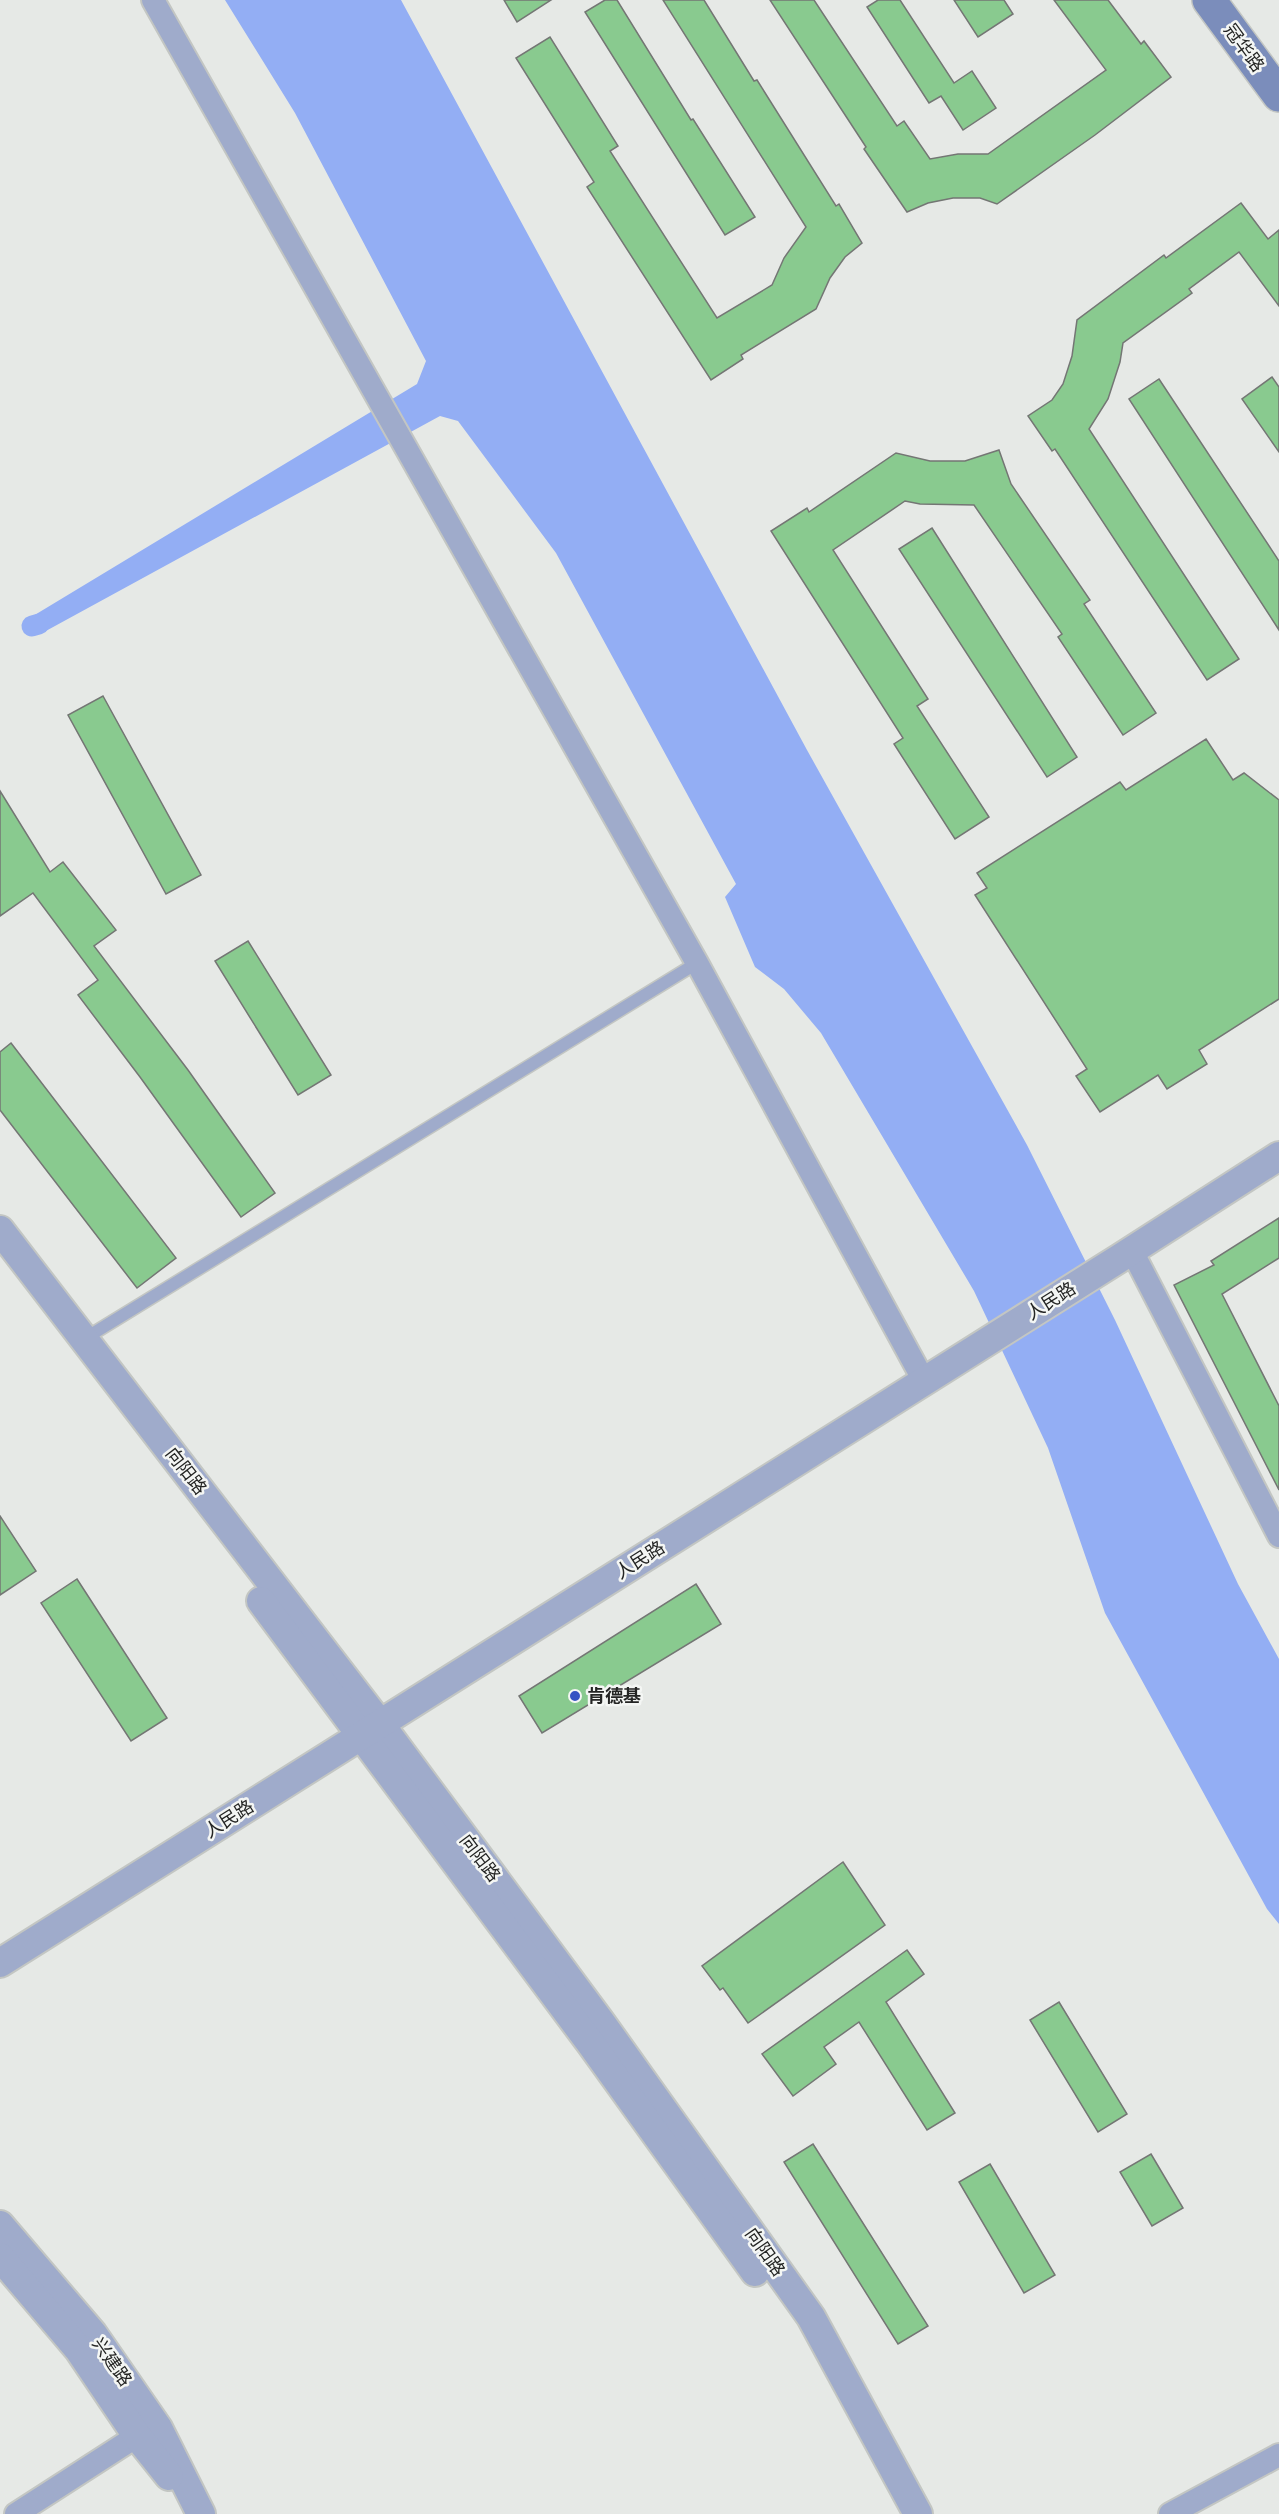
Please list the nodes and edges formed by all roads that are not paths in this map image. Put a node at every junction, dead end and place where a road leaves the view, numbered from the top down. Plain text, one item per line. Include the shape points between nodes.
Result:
1 (153, 0) edge
2 (1209, 0) edge
3 (1229, 0) edge
4 (1279, 66) edge
5 (1279, 95) edge
6 (697, 963) junction
7 (1279, 1156) edge
8 (0, 1230) edge
9 (1131, 1251) junction
10 (0, 1262) edge
11 (84, 1339) junction
12 (924, 1381) junction
13 (1279, 1536) edge
14 (371, 1729) junction
15 (0, 1963) edge
16 (0, 2225) edge
17 (0, 2257) edge
18 (137, 2436) junction
19 (1279, 2456) edge
20 (16, 2514) edge
21 (200, 2514) edge
22 (897, 2514) edge
23 (918, 2514) edge
24 (1170, 2514) edge

1 - 6 street
2 - 5 main road, 冠华路
3 - 4 main road, 冠华路
6 - 11 lane
6 - 12 street
7 - 9 street, 人民路
8 - 11 street, 向阳路
9 - 12 street, 人民路
9 - 13 street
10 - 14 street, 向阳路
11 - 14 street, 向阳路
12 - 14 street, 人民路
14 - 15 street, 人民路
14 - 22 street, 向阳路 via 798,2332
14 - 23 street, 向阳路 via 600,2021 811,2317
16 - 21 street, 兴建路 via 93,2334 158,2428
17 - 18 street, 兴建路 via 79,2350
18 - 20 street
18 - 21 street, 兴建路
19 - 24 street

